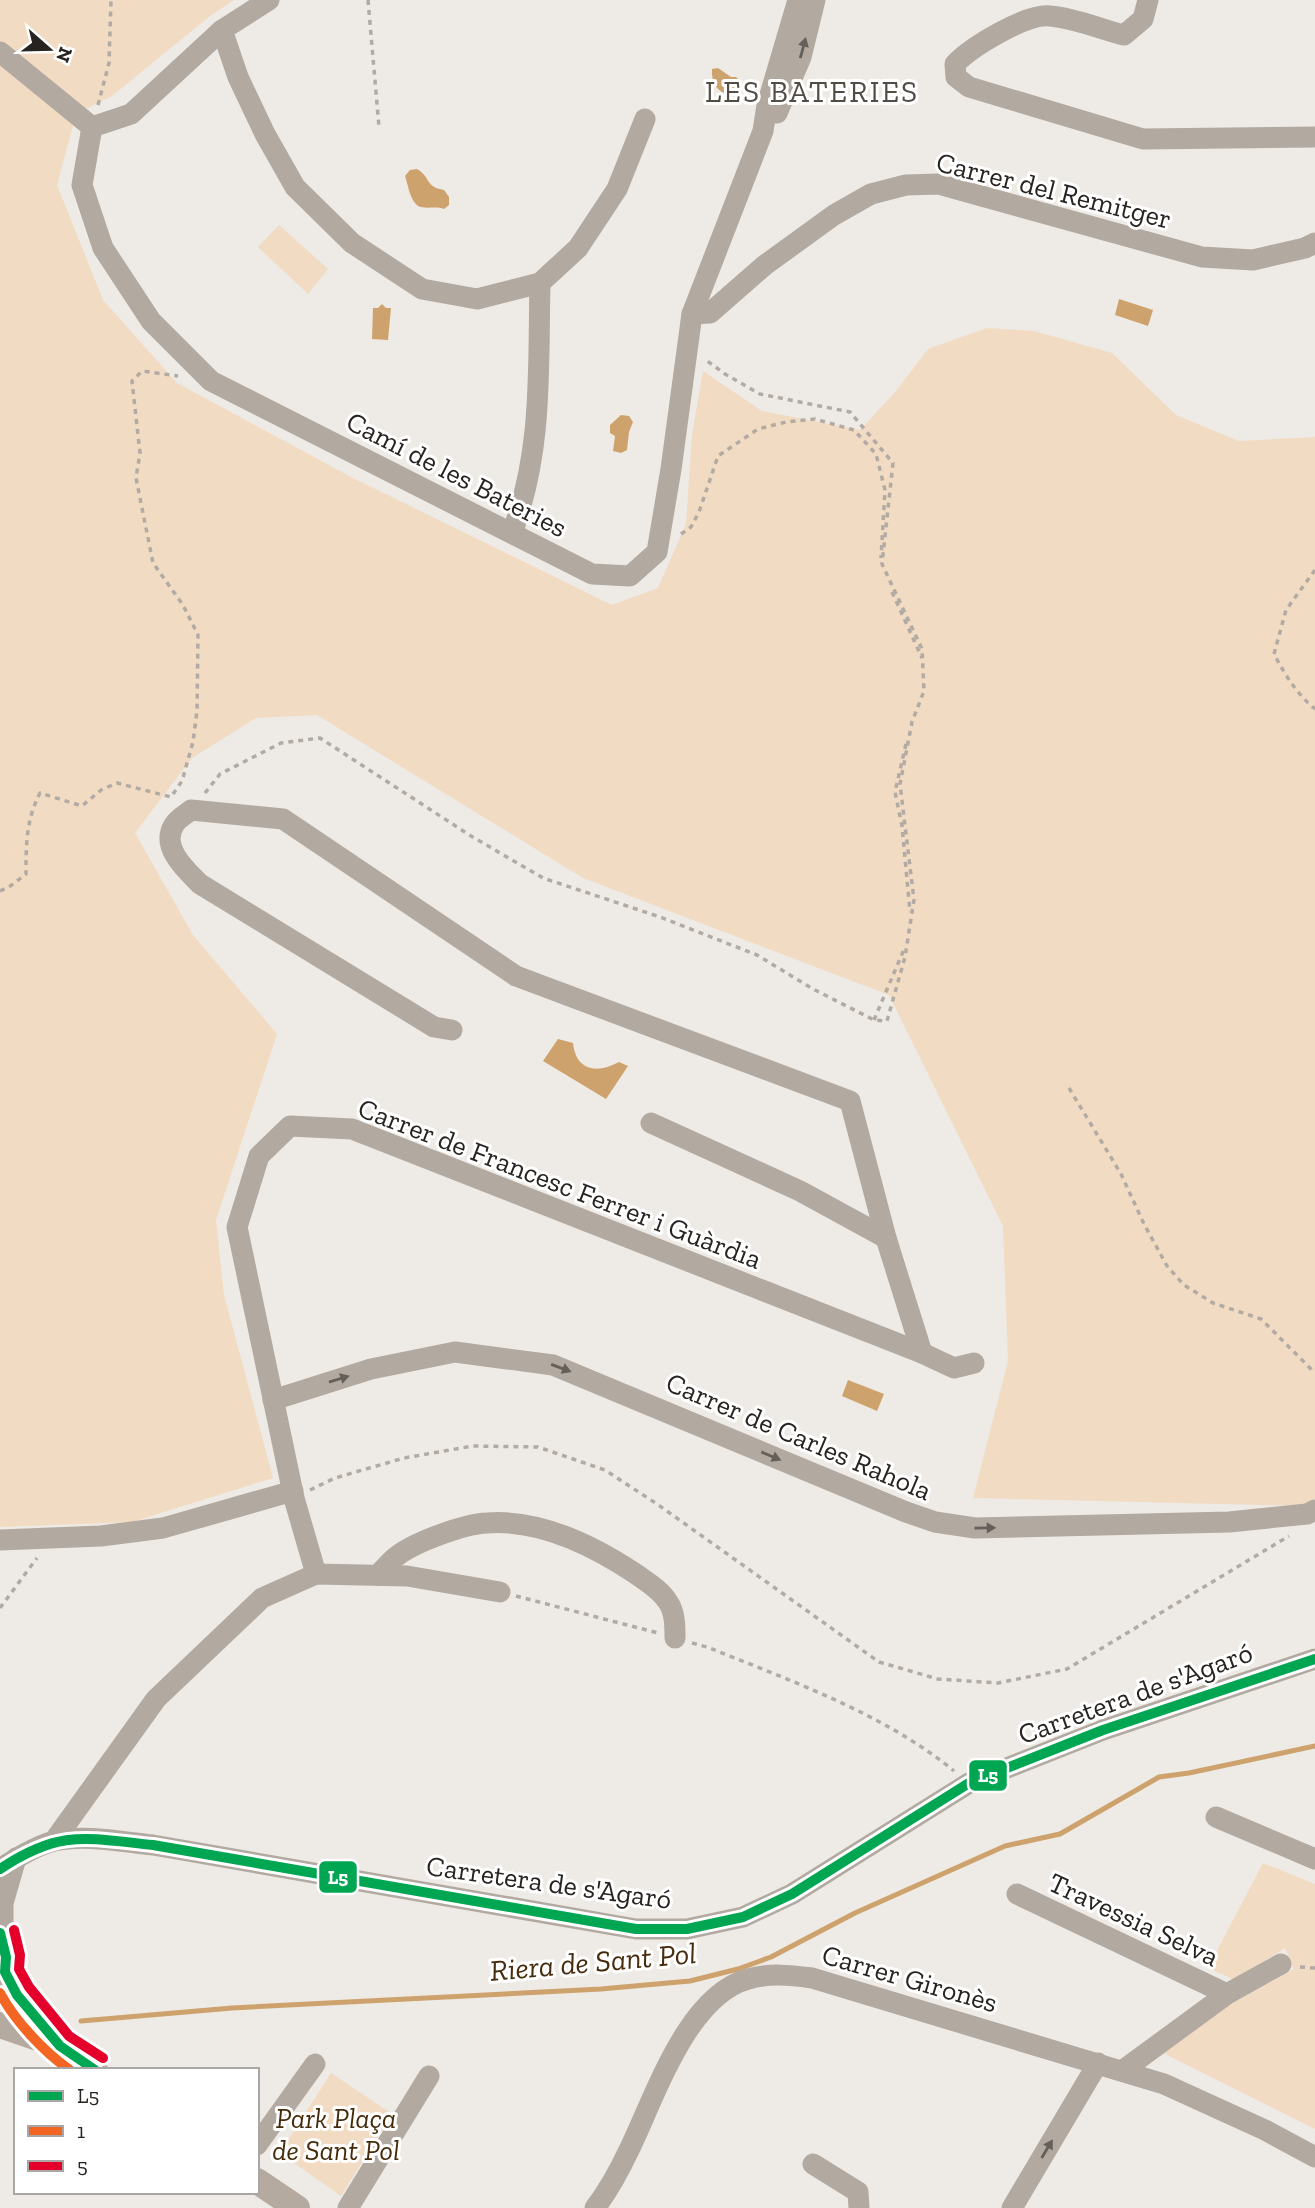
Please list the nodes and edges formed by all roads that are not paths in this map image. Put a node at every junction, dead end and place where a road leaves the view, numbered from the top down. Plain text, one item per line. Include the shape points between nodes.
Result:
1 (270, 0) edge
2 (798, 0) edge
3 (815, 0) edge
4 (1148, 0) edge
5 (222, 30) junction
6 (0, 52) edge
7 (645, 119) dead end
8 (92, 127) junction
9 (762, 131) junction
10 (1315, 137) edge
11 (1315, 243) edge
12 (540, 283) junction
13 (692, 314) junction
14 (512, 533) junction
15 (452, 1030) dead end
16 (651, 1123) dead end
17 (886, 1238) junction
18 (922, 1353) junction
19 (974, 1363) dead end
20 (274, 1400) junction
21 (293, 1495) junction
22 (1315, 1510) edge
23 (0, 1540) edge
24 (316, 1574) junction
25 (378, 1575) junction
26 (500, 1592) road end
27 (675, 1638) road end
28 (1315, 1659) edge
29 (1216, 1817) dead end
30 (54, 1841) junction
31 (1315, 1859) edge
32 (8, 1864) edge
33 (1017, 1894) dead end
34 (2, 1937) edge
35 (1281, 1964) dead end
36 (2, 1979) edge
37 (1227, 1994) junction
38 (0, 2025) edge
39 (60, 2046) junction
40 (1098, 2063) junction
41 (315, 2064) dead end
42 (92, 2068) edge
43 (1122, 2071) junction
44 (429, 2076) dead end
45 (259, 2142) edge
46 (1315, 2157) edge
47 (813, 2164) dead end
48 (259, 2181) edge
49 (604, 2205) edge
50 (297, 2208) edge
51 (348, 2208) edge
52 (859, 2208) edge
53 (1012, 2208) edge

1 - 5 street
2 - 9 street
9 -> 3 street via 774,119 801,57
4 - 10 street via 1143,19 1124,35 1034,16 968,50 955,64 956,77 969,88 1143,139
5 - 8 street via 131,114
5 - 12 street via 265,134 295,187 352,243 422,289 477,299
6 - 8 street
7 - 12 street via 617,189 578,248
8 - 14 street, Camí de les Bateries via 82,185 103,248 151,321 211,381
9 - 13 street
11 - 13 street, Carrer del Remitger via 1253,260 1202,257 938,184 906,185 871,194 834,215 765,265 710,313
12 - 14 street via 535,448
13 - 14 street, Camí de les Bateries via 657,552 630,576 592,574
15 - 17 street via 434,1027 200,884 179,862 170,843 173,825 191,810 283,819 516,976 850,1101
16 - 17 street via 800,1191
17 - 18 street
18 - 19 street, Carrer de Francesc Ferrer i Guàrdia via 954,1368
18 - 20 street, Carrer de Francesc Ferrer i Guàrdia via 352,1129 290,1126 259,1156 237,1227
20 - 21 street, Carrer de Francesc Ferrer i Guàrdia
20 -> 22 street, Carrer de Carles Rahola via 371,1369 455,1352 553,1365 935,1522 975,1528 1229,1522
21 - 23 street via 163,1528 89,1537
21 - 24 street, Carrer de Francesc Ferrer i Guàrdia
24 - 25 street
24 - 30 street via 262,1598 156,1699
25 - 26 street
25 - 27 street via 397,1556 430,1539 486,1522 513,1523 592,1548 649,1582 668,1602
28 - 30 street, Carretera de s'Agaró via 1104,1730 969,1783 792,1894 743,1917 687,1929 636,1929 153,1845 94,1839
29 - 31 street
30 - 32 street, Carretera de s'Agaró
32 - 34 street
33 - 37 street, Travessia Selva
34 - 36 main road via 6,1956
35 - 37 street, Travessia Selva
36 - 39 main road
37 - 43 street, Travessia Selva
38 - 39 main road
39 - 42 main road
40 - 43 street, Carrer Gironès
40 - 49 street, Carrer Gironès via 812,1978 778,1973 745,1979 717,1996 674,2050
53 -> 40 street
41 - 45 street
43 - 46 street, Carrer Gironès via 1164,2084
44 - 51 street
47 - 52 street via 858,2192
48 - 50 main road

